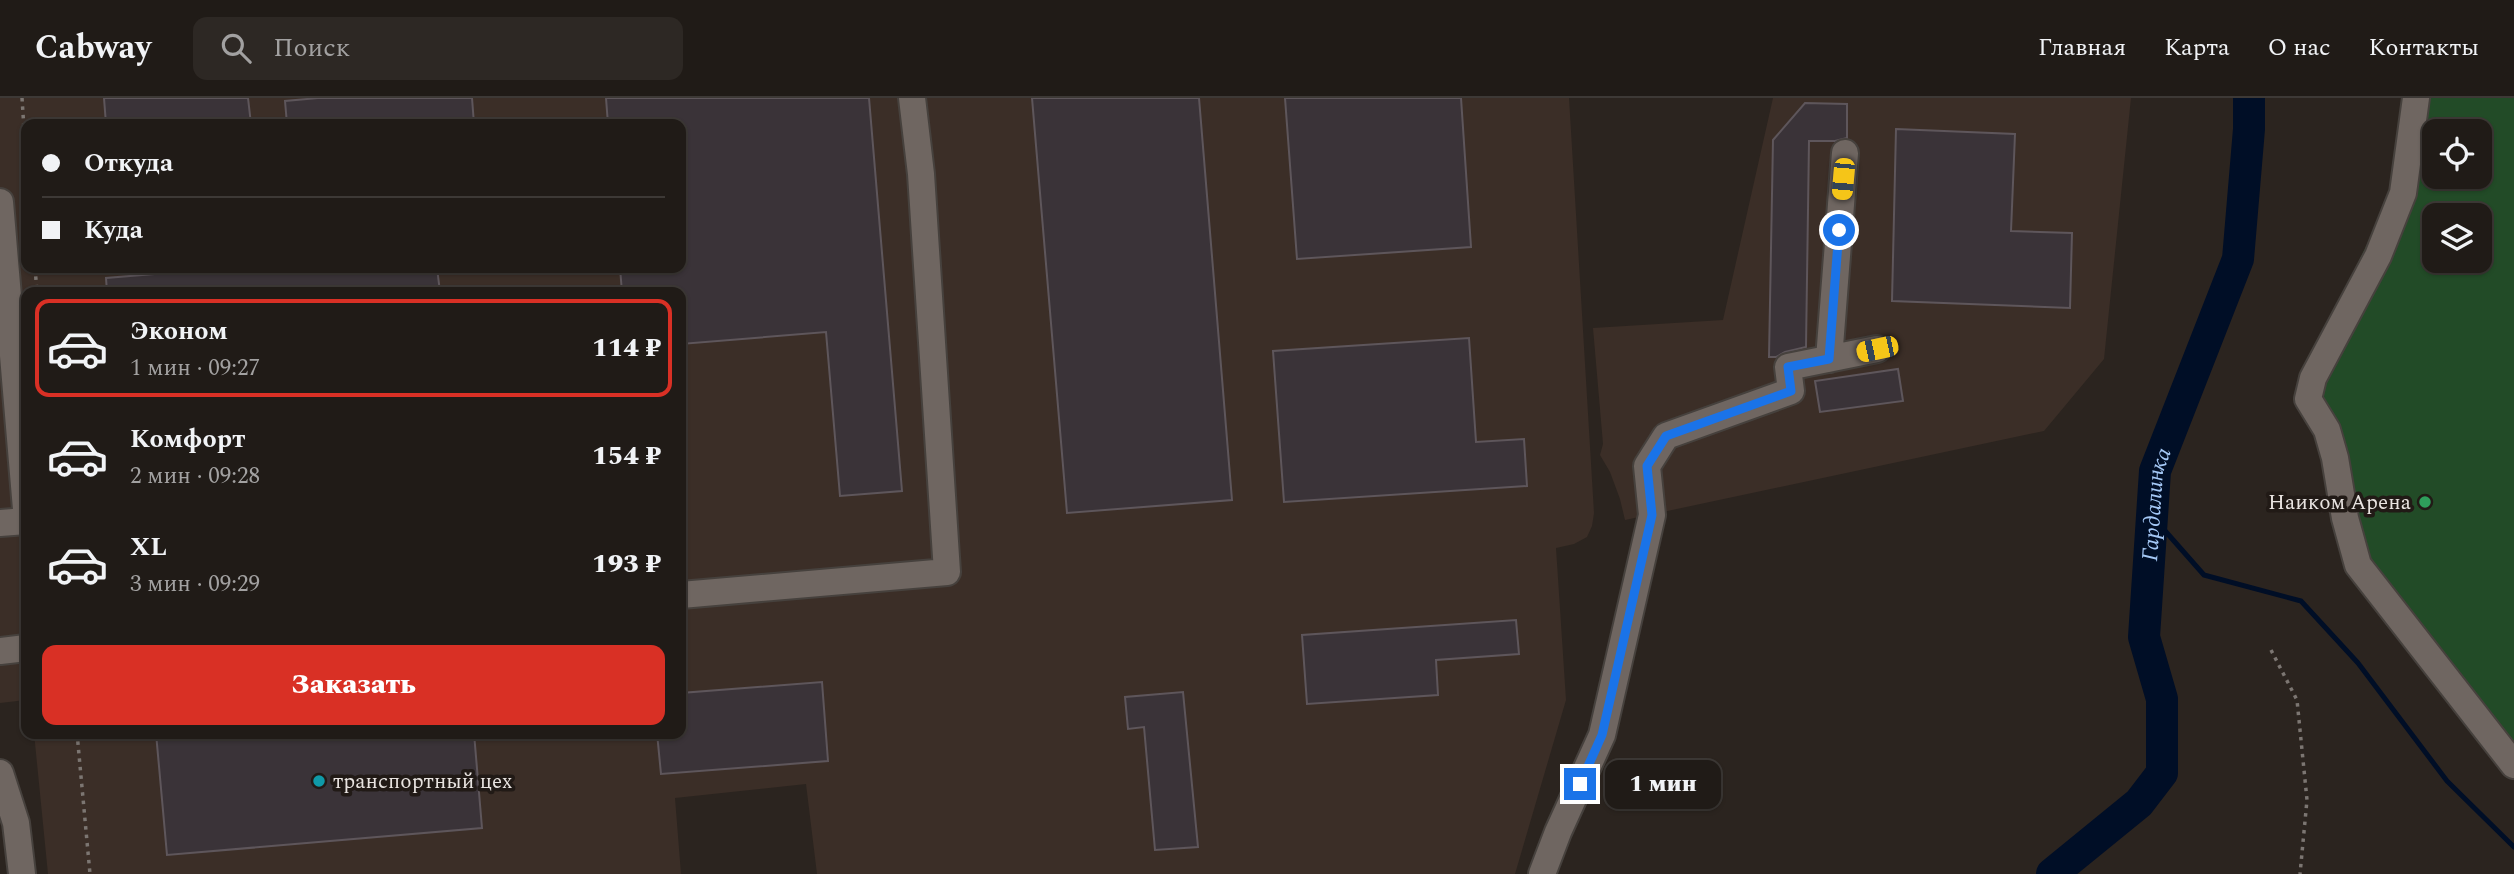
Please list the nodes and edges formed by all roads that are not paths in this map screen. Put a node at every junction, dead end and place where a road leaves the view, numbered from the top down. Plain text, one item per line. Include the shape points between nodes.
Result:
1 (912, 98) edge
2 (2416, 98) edge
3 (1845, 153) dead end
4 (0, 202) edge
5 (1877, 349) dead end
6 (1829, 359) junction
7 (21, 450) edge
8 (21, 521) edge
9 (0, 523) edge
10 (686, 595) edge
11 (21, 649) edge
12 (0, 651) edge
13 (2514, 765) edge
14 (0, 773) edge
15 (22, 874) edge
16 (1542, 874) edge

1 - 10 street via 947,572
2 - 13 street via 2403,193 2378,256 2313,378 2308,399 2327,430 2358,565
3 - 6 street
4 - 7 street
5 - 6 street
6 - 16 street via 1788,367 1791,391 1666,436 1647,466 1652,515 1602,735
8 - 9 street
11 - 12 street
14 - 15 street via 16,823

